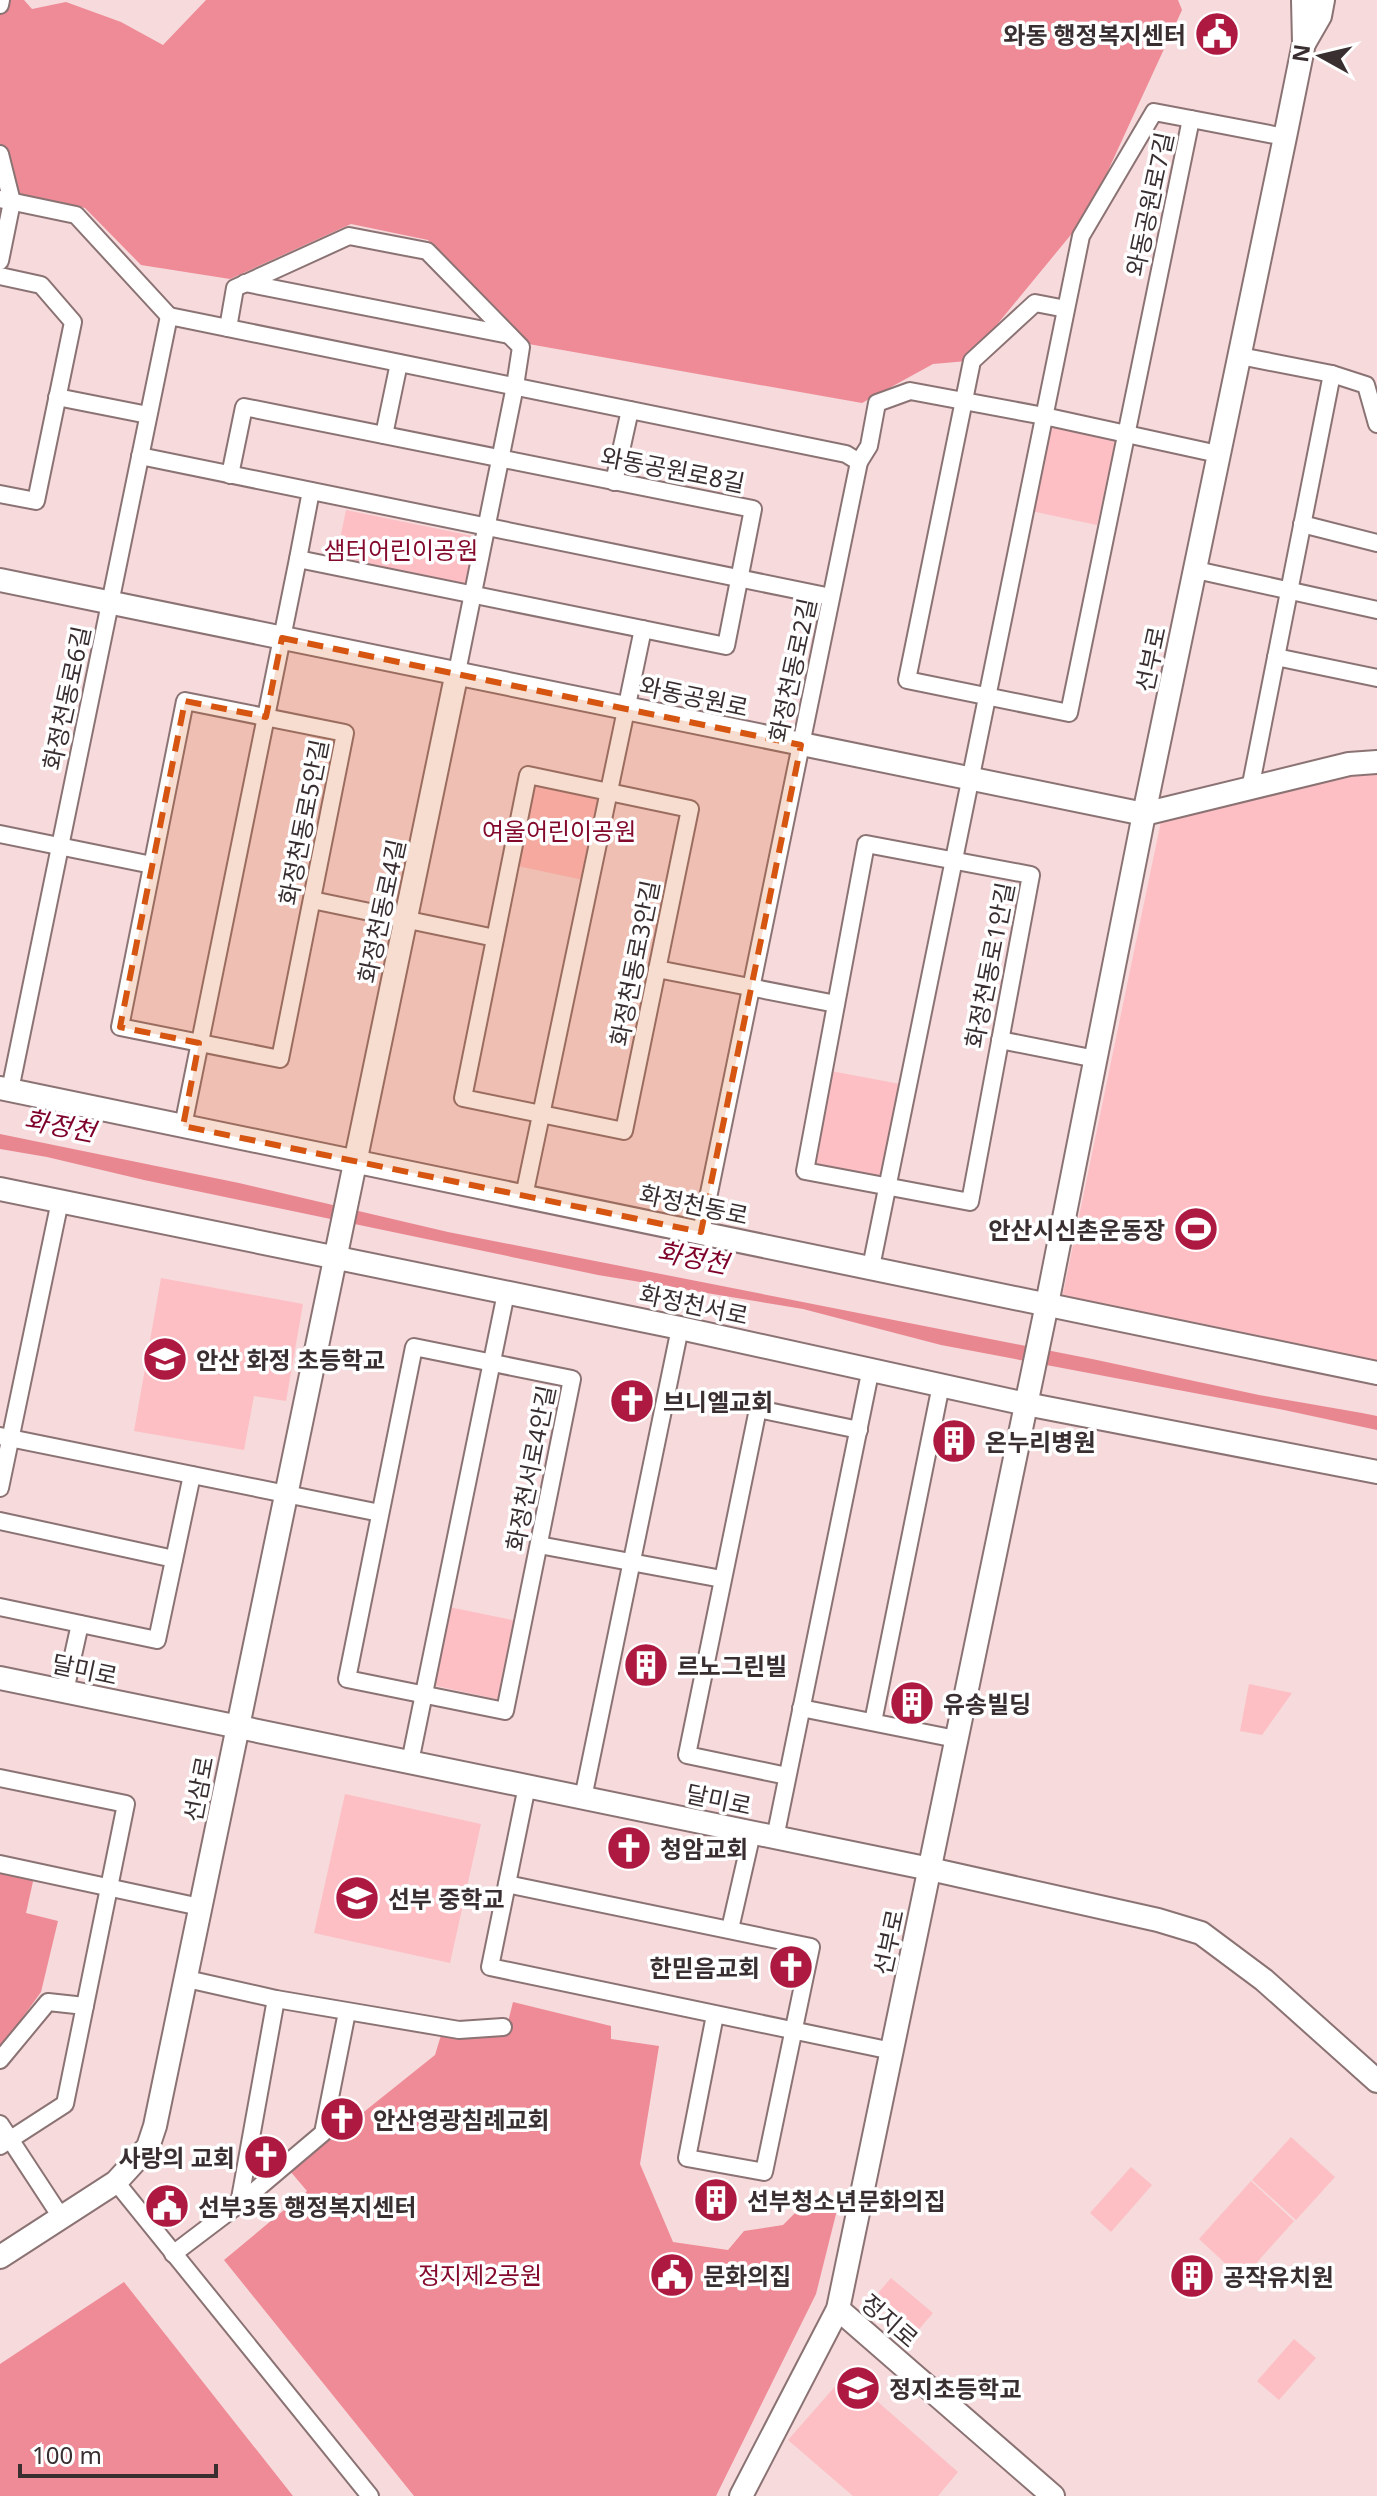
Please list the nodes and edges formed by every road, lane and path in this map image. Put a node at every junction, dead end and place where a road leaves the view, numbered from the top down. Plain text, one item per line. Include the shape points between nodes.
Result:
1 (1303, 0) edge
2 (1323, 0) edge
3 (1304, 43) junction
4 (1191, 119) junction
5 (1285, 137) junction
6 (0, 154) edge
7 (6, 201) edge
8 (0, 261) edge
9 (0, 276) edge
10 (245, 283) junction
11 (1066, 309) junction
12 (169, 316) junction
13 (228, 328) junction
14 (509, 335) junction
15 (1240, 356) junction
16 (399, 363) junction
17 (1332, 374) junction
18 (515, 386) junction
19 (57, 397) junction
20 (964, 400) junction
21 (630, 410) junction
22 (148, 415) junction
23 (1044, 416) junction
24 (1377, 424) edge
25 (384, 435) junction
26 (1126, 435) junction
27 (1218, 454) junction
28 (140, 456) junction
29 (500, 459) junction
30 (859, 462) junction
31 (230, 475) junction
32 (614, 482) junction
33 (311, 491) junction
34 (0, 494) edge
35 (1302, 524) junction
36 (486, 527) junction
37 (1377, 543) edge
38 (298, 559) junction
39 (1196, 570) junction
40 (739, 578) junction
41 (0, 580) edge
42 (1289, 590) junction
43 (472, 595) junction
44 (831, 597) junction
45 (110, 602) junction
46 (1377, 610) edge
47 (643, 629) junction
48 (282, 638) junction
49 (1276, 657) junction
50 (457, 672) junction
51 (1377, 678) edge
52 (986, 696) junction
53 (627, 709) junction
54 (266, 717) junction
55 (801, 745) junction
56 (1377, 762) edge
57 (969, 778) junction
58 (1250, 789) junction
59 (609, 792) junction
60 (1144, 814) junction
61 (0, 834) edge
62 (60, 846) junction
63 (953, 860) junction
64 (152, 865) junction
65 (312, 900) junction
66 (406, 920) junction
67 (495, 938) junction
68 (657, 969) junction
69 (751, 989) junction
70 (836, 1004) junction
71 (1000, 1040) junction
72 (199, 1043) junction
73 (1096, 1059) junction
74 (5, 1089) edge
75 (542, 1114) junction
76 (183, 1126) junction
77 (356, 1161) junction
78 (886, 1186) junction
79 (0, 1189) edge
80 (524, 1196) junction
81 (60, 1201) junction
82 (701, 1232) junction
83 (341, 1235) joint
84 (336, 1260) junction
85 (871, 1267) junction
86 (506, 1293) junction
87 (1047, 1304) junction
88 (680, 1328) junction
89 (493, 1362) junction
90 (871, 1368) junction
91 (1377, 1373) edge
92 (941, 1385) junction
93 (1026, 1404) junction
94 (859, 1430) junction
95 (5, 1437) edge
96 (1377, 1472) edge
97 (192, 1475) junction
98 (0, 1488) edge
99 (285, 1494) junction
100 (380, 1513) junction
101 (0, 1521) edge
102 (539, 1545) junction
103 (174, 1559) junction
104 (631, 1562) junction
105 (722, 1579) junction
106 (0, 1607) edge
107 (80, 1624) junction
108 (0, 1678) edge
109 (65, 1691) junction
110 (424, 1695) junction
111 (801, 1708) junction
112 (873, 1722) junction
113 (237, 1727) junction
114 (956, 1739) junction
115 (410, 1762) junction
116 (787, 1776) junction
117 (0, 1778) edge
118 (527, 1786) junction
119 (583, 1798) junction
120 (752, 1833) junction
121 (775, 1838) junction
122 (0, 1864) edge
123 (930, 1869) junction
124 (507, 1884) junction
125 (109, 1888) junction
126 (200, 1907) junction
127 (730, 1929) junction
128 (187, 1979) junction
129 (276, 1999) junction
130 (85, 2006) junction
131 (347, 2012) junction
132 (715, 2015) junction
133 (503, 2027) dead end
134 (794, 2031) junction
135 (892, 2051) junction
136 (0, 2060) edge
137 (1377, 2081) edge
138 (0, 2124) edge
139 (5, 2143) edge
140 (116, 2182) junction
141 (239, 2204) junction
142 (61, 2217) junction
143 (173, 2254) junction
144 (0, 2257) edge
145 (838, 2309) junction
146 (370, 2496) edge
147 (741, 2496) edge
148 (1053, 2496) edge

1 - 3 street, 선부로
2 - 3 street
3 - 5 street, 선부로
4 - 5 street
4 - 11 street, 와동공원로7길 via 1154,112 1081,236
4 - 26 street, 와동공원로7길
5 - 15 street, 선부로
6 - 7 street
7 - 8 street
7 - 12 street via 76,215
9 - 19 street via 41,285 73,322
10 - 13 street via 235,288
10 - 14 street
10 - 14 street via 349,236 427,251
11 - 20 street via 1035,303 972,361
11 - 23 street, 와동공원로7길
12 - 13 street
12 - 22 street, 화정천동로6길
13 - 16 street
14 - 18 street via 521,347
15 - 17 street
15 - 27 street, 선부로
16 - 18 street
16 - 25 street
17 - 24 street via 1366,385
17 - 35 street
18 - 21 street
18 - 29 street
19 - 22 street
19 - 34 street via 36,501
20 - 23 street
20 - 30 street, 화정천동로2길 via 910,391 877,403 869,446
20 - 52 street via 907,680
21 - 30 street via 846,454
21 - 32 street
22 - 28 street, 화정천동로6길
23 - 26 street
23 - 52 street, 와동공원로7길
25 - 29 street, 와동공원로8길
25 - 31 street, 와동공원로8길 via 244,407
26 - 27 street
26 - 52 street, 와동공원로7길 via 1069,713
27 - 39 street, 선부로
28 - 31 street
28 - 45 street, 화정천동로6길
29 - 32 street, 와동공원로8길
29 - 36 street
30 - 44 street, 화정천동로2길
31 - 33 street
32 - 40 street, 와동공원로8길 via 753,509
33 - 36 street
33 - 38 street
35 - 37 street
35 - 42 street
36 - 40 street
36 - 43 street
38 - 43 street, 와동공원로8길
38 - 48 street
39 - 42 street
39 - 60 street, 선부로
40 - 44 street
40 - 47 street, 와동공원로8길 via 726,646
41 - 45 street, 와동공원로
42 - 46 street
42 - 49 street
43 - 47 street, 와동공원로8길
43 - 50 street
44 - 55 street, 화정천동로2길
45 - 48 street, 와동공원로
45 - 62 street, 화정천동로6길
47 - 53 street
48 - 50 street, 와동공원로
48 - 54 street
49 - 51 street
49 - 58 street
50 - 53 street, 와동공원로
50 - 66 street, 화정천동로4길
52 - 57 street, 와동공원로7길
53 - 55 street, 와동공원로
53 - 59 street
54 - 64 street, 화정천동로5안길 via 185,701
54 - 65 street, 화정천동로5안길 via 345,733
54 - 72 street
55 - 57 street, 와동공원로
55 - 69 street, 화정천동로2길
56 - 58 street, 와동공원로
57 - 60 street, 와동공원로
57 - 63 street, 와동공원로7길
58 - 60 street, 와동공원로
59 - 67 street, 화정천동로3안길 via 528,775
59 - 68 street, 화정천동로3안길 via 690,809
59 - 75 street
60 - 73 street, 선부로
61 - 62 street
62 - 64 street
62 - 74 street, 화정천동로6길
63 - 70 street, 화정천동로1안길 via 866,844
63 - 71 street, 화정천동로1안길 via 1031,875
63 - 78 street, 와동공원로7길
64 - 72 street, 화정천동로5안길 via 120,1027
65 - 66 street
65 - 72 street, 화정천동로5안길 via 280,1059
66 - 67 street
66 - 77 street, 화정천동로4길
67 - 75 street, 화정천동로3안길 via 463,1098
68 - 69 street
68 - 75 street, 화정천동로3안길 via 624,1131
69 - 70 street
69 - 82 street, 화정천동로2길
70 - 78 street, 화정천동로1안길 via 805,1171
71 - 73 street
71 - 78 street, 화정천동로1안길 via 970,1202
72 - 76 street
73 - 87 street, 선부로
74 - 76 street, 화정천동로
75 - 80 street
76 - 77 street, 화정천동로
77 - 80 street, 화정천동로
77 - 83 street, 화정천동로4길
78 - 85 street, 와동공원로7길
79 - 81 street, 화정천서로
80 - 82 street, 화정천동로
81 - 84 street, 화정천서로
81 - 95 street
82 - 85 street, 화정천동로
83 - 84 street, 선삼로
84 - 86 street, 화정천서로
84 - 99 street, 선삼로
85 - 87 street, 화정천동로
86 - 88 street, 화정천서로
86 - 89 street
87 - 91 street, 화정천동로
87 - 93 street, 선부로
88 - 90 street, 화정천서로
88 - 104 street
89 - 100 street, 화정천서로4안길 via 414,1347
89 - 102 street, 화정천서로4안길 via 572,1379
89 - 110 street
90 - 92 street, 화정천서로
90 - 94 street
92 - 93 street, 화정천서로
92 - 112 street
93 - 96 street, 화정천서로
93 - 114 street, 선부로
94 - 105 street via 758,1409
94 - 111 street
95 - 97 street
95 - 98 street
97 - 99 street
97 - 103 street
99 - 100 street
99 - 113 street, 선삼로
100 - 110 street, 화정천서로4안길 via 347,1679
101 - 103 street
102 - 104 street
102 - 110 street, 화정천서로4안길 via 505,1711
103 - 107 street via 157,1640
104 - 105 street
104 - 119 street
105 - 116 street via 687,1755
106 - 107 street
107 - 109 street
108 - 109 street, 달미로
109 - 113 street, 달미로
110 - 115 street
111 - 112 street
111 - 116 street
112 - 114 street
113 - 115 street, 달미로
113 - 126 street, 선삼로
114 - 123 street, 선부로
115 - 118 street, 달미로
116 - 121 street
117 - 125 street via 126,1804
118 - 119 street, 달미로
118 - 124 street
119 - 120 street, 달미로
120 - 121 street, 달미로
120 - 127 street
121 - 123 street, 달미로
122 - 125 street
123 - 135 street, 선부로
123 - 137 street, 달미로 via 1201,1933 1264,1980
124 - 127 street
124 - 132 street via 490,1967
125 - 126 street
125 - 130 street
126 - 128 street, 선삼로
127 - 134 street via 811,1947
128 - 129 street
128 - 140 street, 선삼로 via 148,2147
129 - 131 street
129 - 141 street
130 - 136 street via 48,2002
130 - 139 street via 65,2104
131 - 133 street via 459,2030
131 - 141 street via 323,2133
132 - 134 street
132 - 134 street via 687,2158 764,2172
134 - 135 street
135 - 145 street, 선부로
138 - 139 street
139 - 142 street
140 - 142 street, 선삼로
140 - 143 street
141 - 143 street
142 - 144 street, 선삼로
143 - 146 street
145 - 147 street, 선부로
145 - 148 street, 정지로

